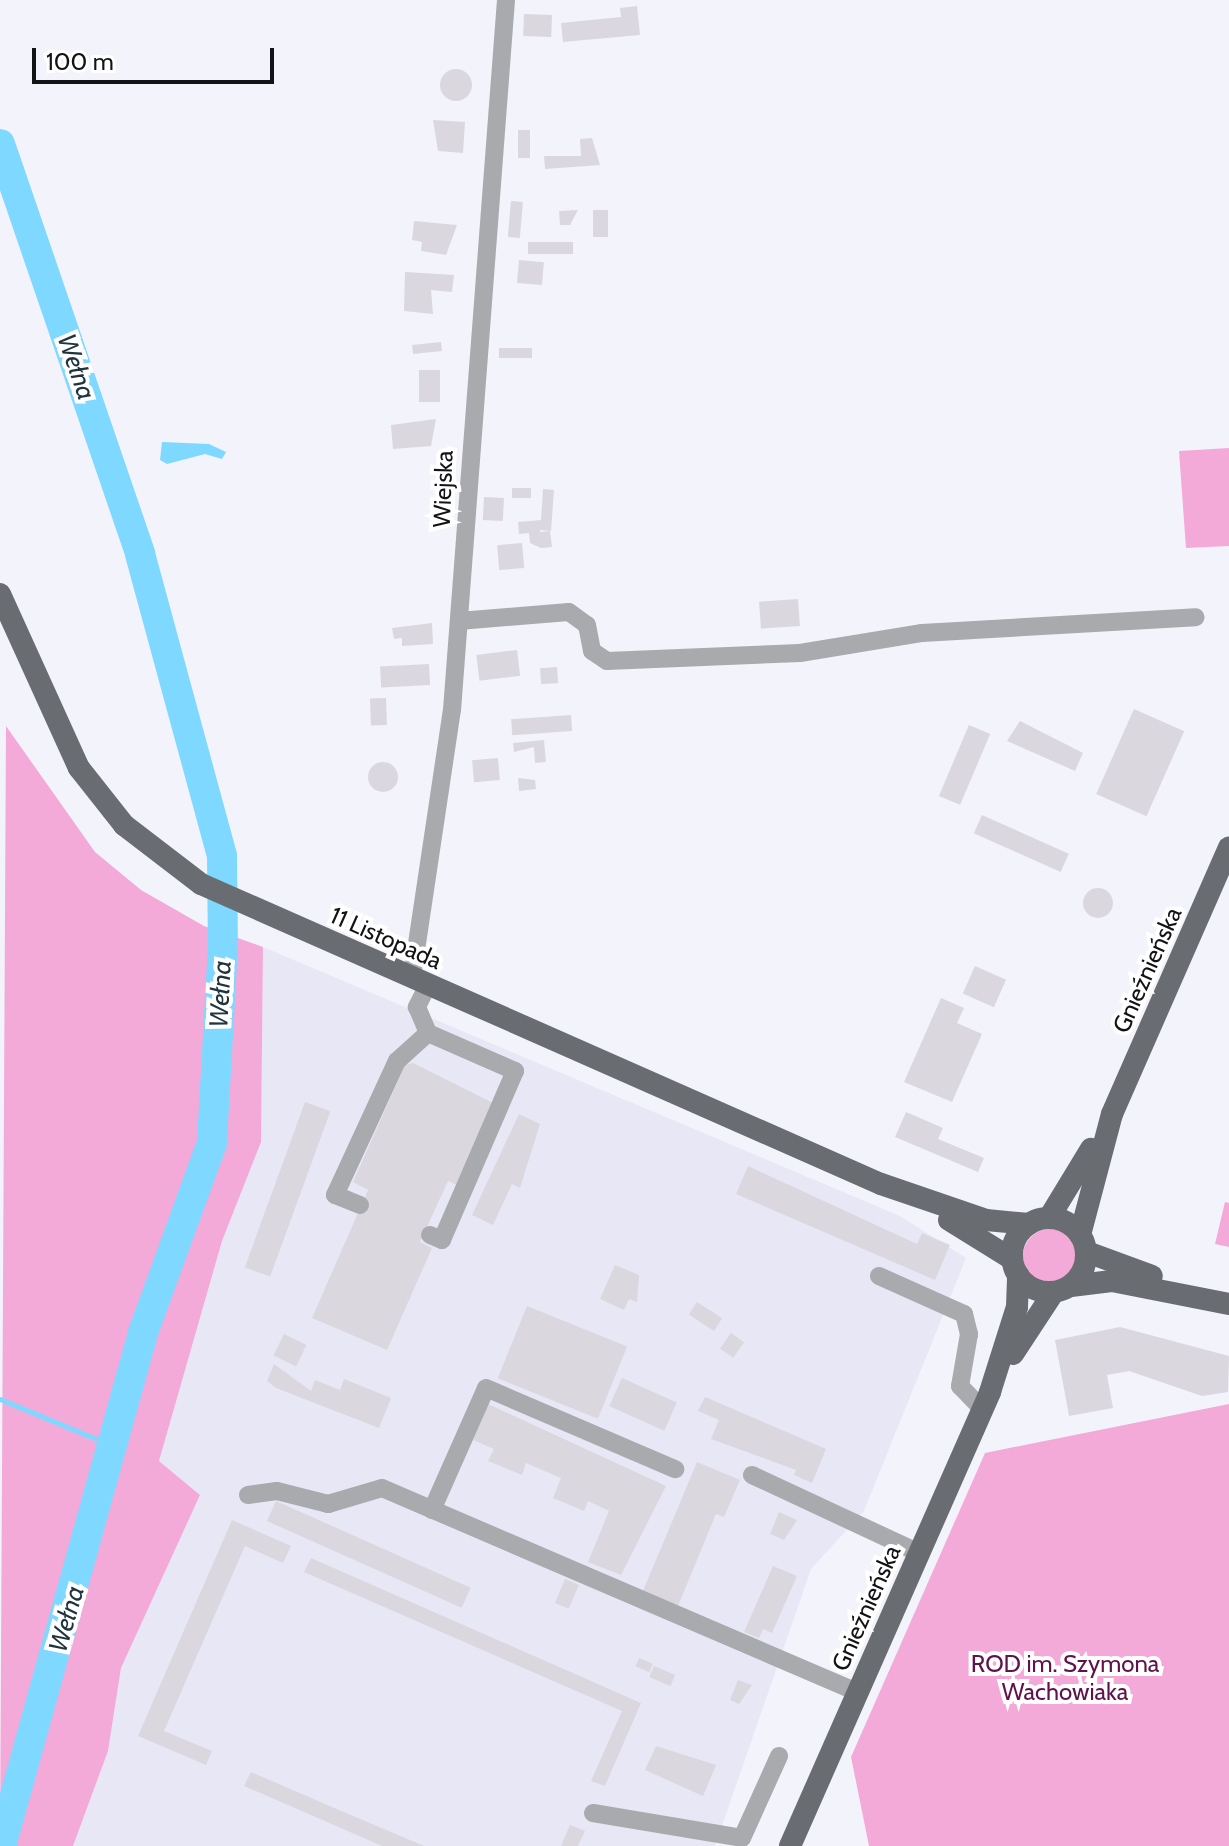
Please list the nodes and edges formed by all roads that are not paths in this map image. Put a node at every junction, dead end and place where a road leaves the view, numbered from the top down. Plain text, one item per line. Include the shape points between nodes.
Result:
1 (506, 0) edge
2 (0, 594) edge
3 (1196, 617) dead end
4 (459, 621) junction
5 (1229, 848) edge
6 (420, 981) junction
7 (417, 1007) junction
8 (405, 1022) dead end
9 (428, 1033) junction
10 (1112, 1114) junction
11 (881, 1184) junction
12 (360, 1205) dead end
13 (1039, 1221) junction
14 (430, 1235) dead end
15 (1083, 1244) junction
16 (1015, 1267) junction
17 (879, 1276) dead end
18 (1062, 1289) junction
19 (1223, 1302) edge
20 (986, 1400) junction
21 (675, 1469) dead end
22 (752, 1475) dead end
23 (248, 1495) dead end
24 (432, 1510) junction
25 (919, 1553) junction
26 (857, 1692) junction
27 (779, 1756) dead end
28 (593, 1813) dead end
29 (747, 1843) edge
30 (790, 1846) edge

1 - 4 street, Wiejska
2 - 6 main road, 11 Listopada via 79,768 124,825 201,884
3 - 4 street via 922,633 800,653 607,661 592,651 587,625 569,612
4 - 6 street, Wiejska
5 - 10 main road, Gnieźnieńska
6 - 7 street, Wiejska
6 - 11 main road, 11 Listopada
7 - 8 street, Wiejska
7 - 9 street
9 - 12 street via 397,1061 335,1195
9 - 14 street via 515,1071 442,1240
10 - 13 main road, Gnieźnieńska
10 - 15 main road, Gnieźnieńska
11 - 13 main road, 11 Listopada via 986,1220
11 - 16 main road, 11 Listopada
13 - 15 main road
13 - 16 main road, Gnieźnieńska
15 - 18 main road, Gnieźnieńska
15 - 19 main road
16 - 18 main road, 11 Listopada
16 - 20 main road, Gnieźnieńska via 1017,1307
17 - 20 street via 964,1314 969,1334 960,1386
18 - 19 main road via 1112,1281
18 - 20 main road, Gnieźnieńska
20 - 25 main road, Gnieźnieńska
21 - 24 street via 486,1388
22 - 25 street
23 - 24 street via 277,1491 328,1504 382,1488
24 - 26 street
25 - 26 main road, Gnieźnieńska
26 - 30 main road, Gnieźnieńska
27 - 29 street
28 - 29 street

